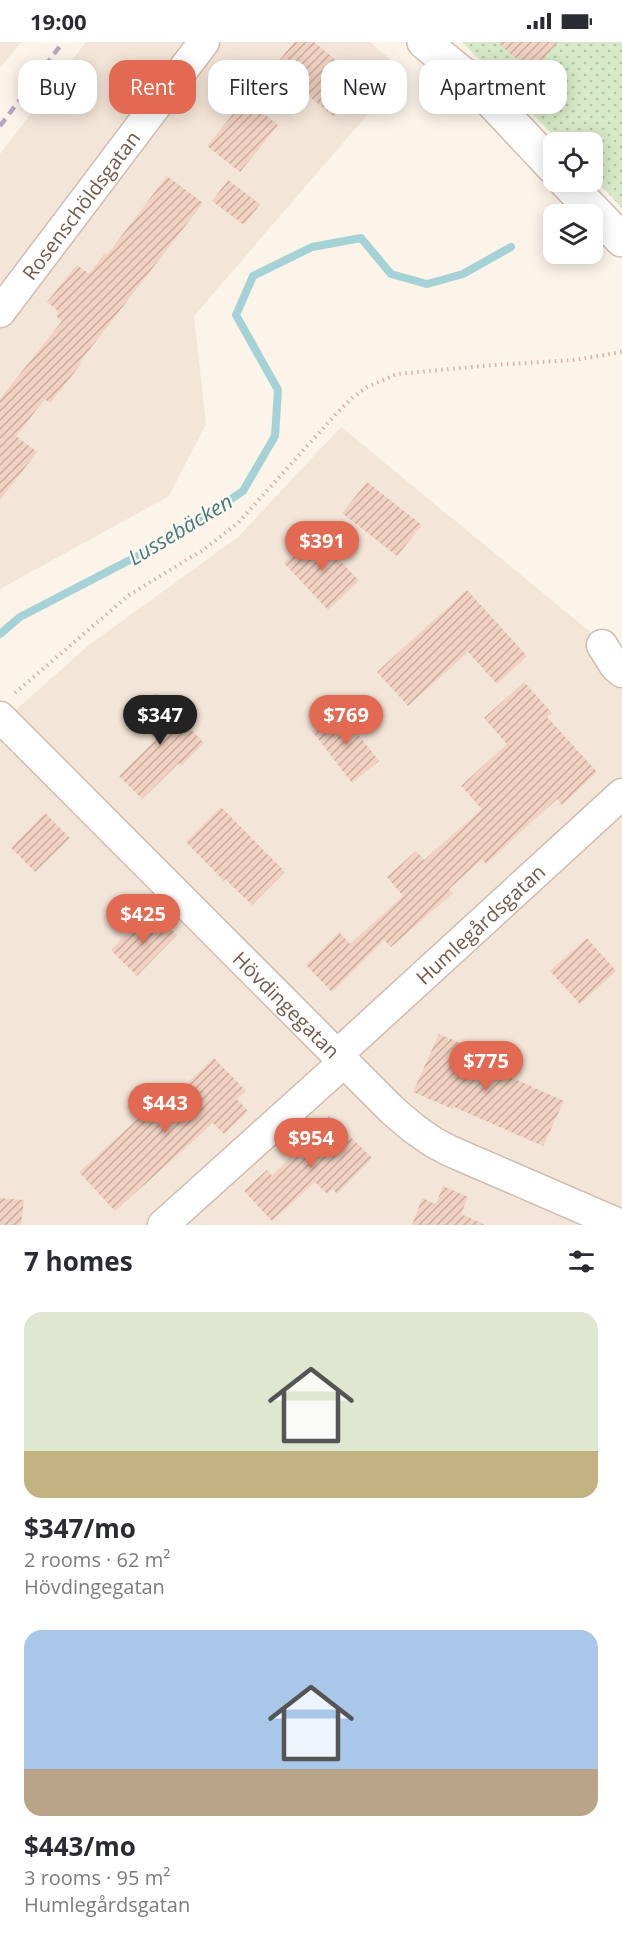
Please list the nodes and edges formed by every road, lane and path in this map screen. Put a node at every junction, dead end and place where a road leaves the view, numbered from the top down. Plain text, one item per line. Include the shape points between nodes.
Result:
1 (204, 42) edge
2 (424, 42) edge
3 (543, 156) edge
4 (576, 192) edge
5 (622, 240) edge
6 (0, 312) edge
7 (622, 352) edge
8 (602, 645) dead end
9 (622, 672) edge
10 (4, 708) edge
11 (622, 794) edge
12 (340, 1059) junction
13 (163, 1225) edge
14 (621, 1225) edge

1 - 6 street, Rosenschöldsgatan
2 - 3 street via 476,85
4 - 5 street
7 - 10 path via 574,360 397,374 367,387 335,415 238,523 203,550 129,595
8 - 9 street
10 - 12 street, Hövdingegatan
11 - 12 street, Humlegårdsgatan
12 - 13 street, Humlegårdsgatan
12 - 14 street, Hövdingegatan via 432,1142

